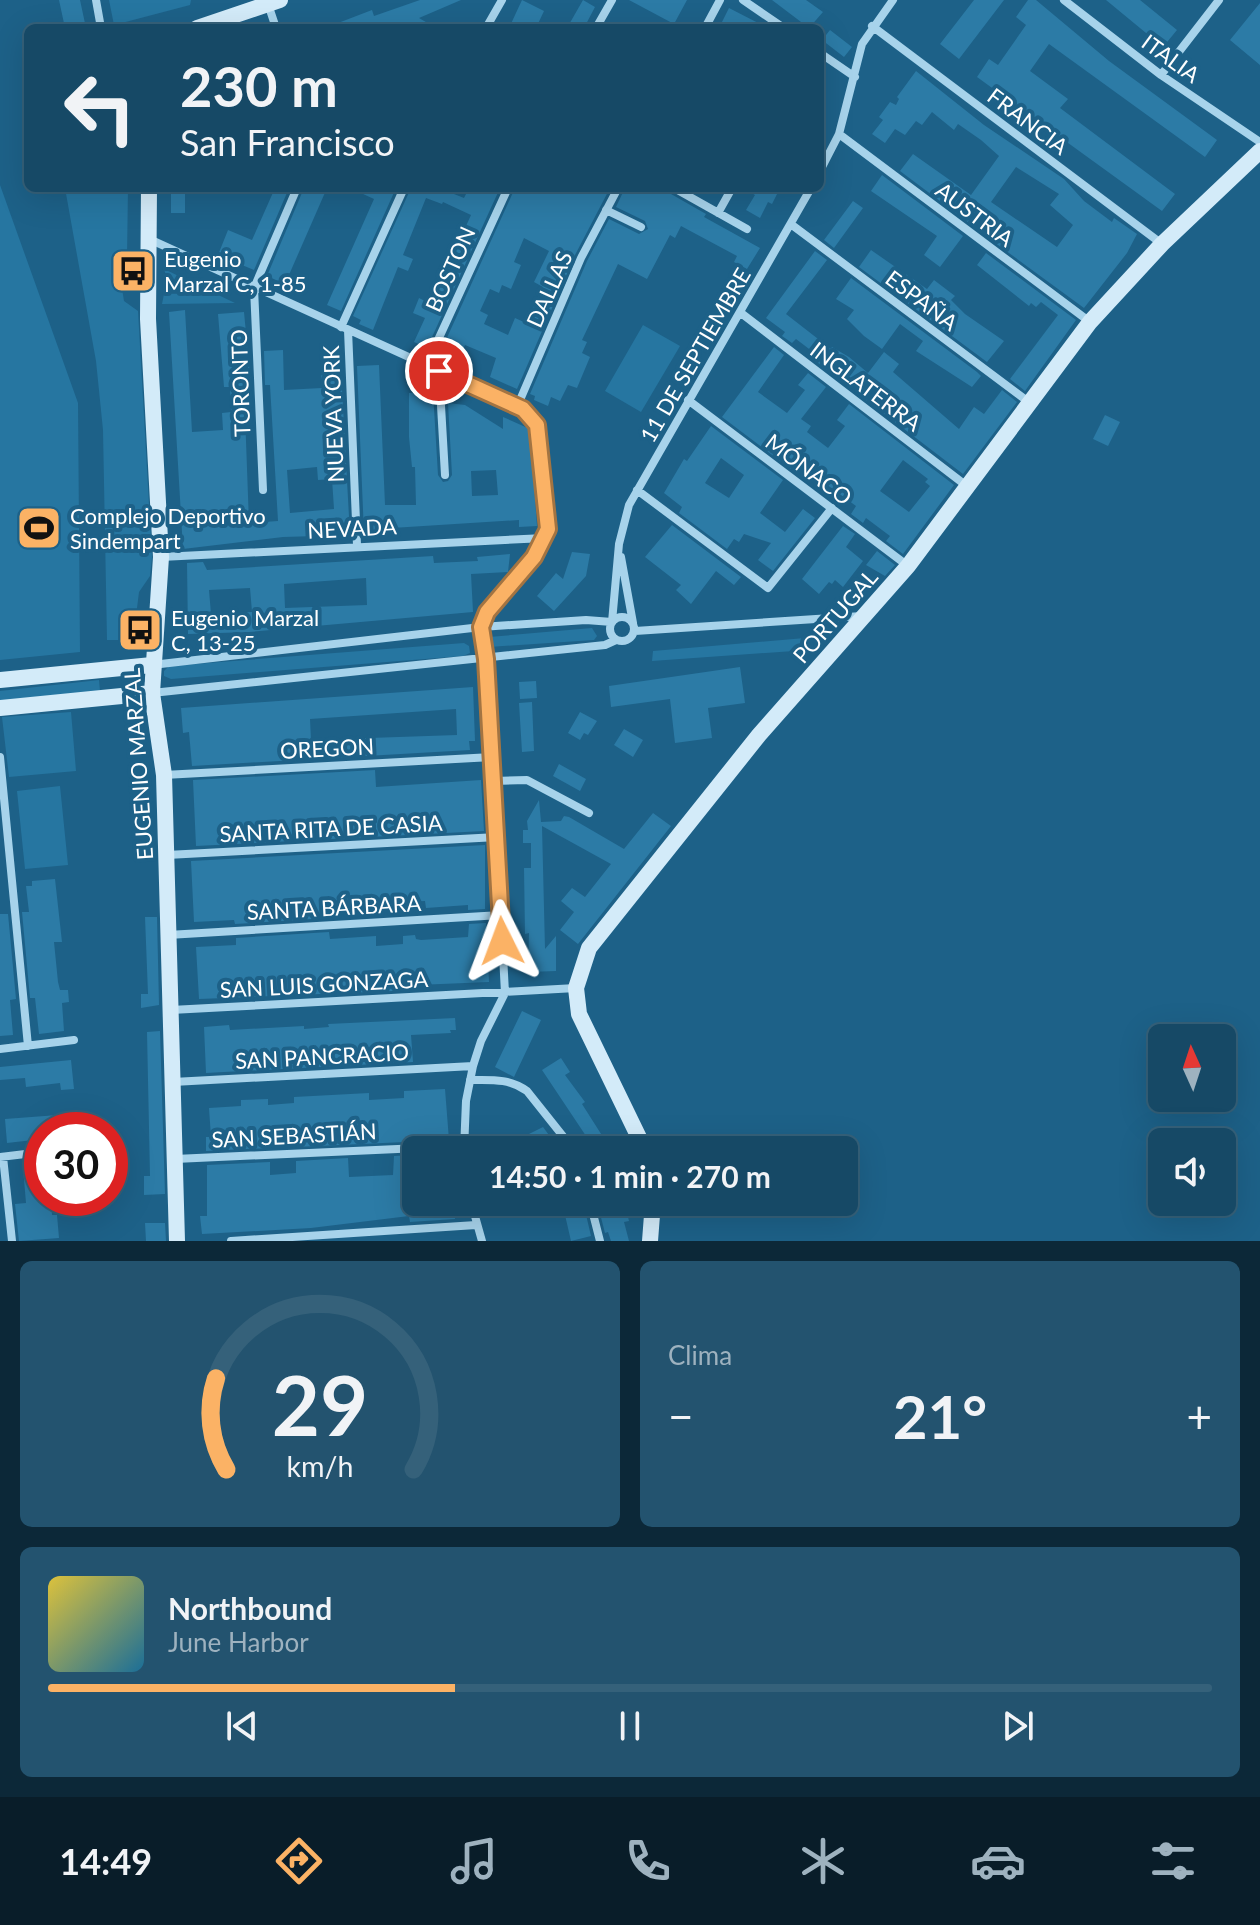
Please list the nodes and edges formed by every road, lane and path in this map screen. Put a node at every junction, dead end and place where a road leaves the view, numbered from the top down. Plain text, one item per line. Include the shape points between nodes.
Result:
1 (96, 0) edge
2 (502, 0) edge
3 (612, 0) edge
4 (720, 0) edge
5 (743, 0) edge
6 (893, 0) edge
7 (1064, 0) edge
8 (1219, 0) edge
9 (274, 2) edge
10 (100, 24) edge
11 (209, 24) edge
12 (276, 24) edge
13 (488, 24) edge
14 (598, 24) edge
15 (707, 24) edge
16 (778, 24) edge
17 (872, 26) junction
18 (824, 56) edge
19 (1161, 75) junction
20 (855, 77) junction
21 (839, 134) junction
22 (1260, 142) edge
23 (1260, 151) edge
24 (824, 163) edge
25 (149, 192) edge
26 (295, 192) edge
27 (402, 192) edge
28 (506, 192) edge
29 (616, 192) edge
30 (681, 192) edge
31 (730, 192) edge
32 (809, 192) edge
33 (606, 210) junction
34 (718, 213) junction
35 (792, 225) junction
36 (641, 227) dead end
37 (747, 229) dead end
38 (149, 239) junction
39 (1162, 244) junction
40 (254, 288) junction
41 (741, 313) junction
42 (1090, 322) junction
43 (344, 328) junction
44 (426, 366) junction
45 (439, 371) junction
46 (688, 400) junction
47 (1031, 403) junction
48 (517, 407) junction
49 (445, 475) dead end
50 (969, 487) junction
51 (263, 490) dead end
52 (637, 490) junction
53 (832, 508) junction
54 (545, 538) junction
55 (619, 544) junction
56 (357, 545) junction
57 (161, 557) junction
58 (908, 566) junction
59 (866, 616) junction
60 (612, 622) junction
61 (481, 627) junction
62 (634, 627) junction
63 (616, 640) junction
64 (486, 659) junction
65 (152, 665) junction
66 (0, 680) edge
67 (152, 693) junction
68 (0, 708) edge
69 (0, 757) edge
70 (492, 757) junction
71 (164, 775) junction
72 (494, 781) junction
73 (589, 813) dead end
74 (497, 837) junction
75 (166, 855) junction
76 (501, 915) junction
77 (168, 935) junction
78 (576, 988) junction
79 (505, 993) junction
80 (170, 1010) junction
81 (74, 1040) dead end
82 (28, 1046) junction
83 (0, 1049) edge
84 (473, 1066) junction
85 (470, 1080) junction
86 (172, 1082) junction
87 (465, 1136) edge
88 (563, 1136) edge
89 (640, 1136) edge
90 (402, 1150) edge
91 (24, 1154) edge
92 (2, 1157) edge
93 (174, 1159) junction
94 (474, 1216) edge
95 (594, 1216) edge
96 (652, 1216) edge
97 (476, 1225) junction
98 (12, 1241) edge
99 (177, 1241) edge
100 (231, 1241) edge
101 (482, 1241) edge
102 (600, 1241) edge
103 (650, 1241) edge

1 - 10 street
2 - 13 street
3 - 14 street
4 - 15 street
5 - 16 street
6 - 17 street
7 - 19 street, ITALIA
8 - 19 street
9 - 11 main road
9 - 12 street
17 - 20 street
17 - 39 street, FRANCIA
18 - 20 street
19 - 22 street, ITALIA
20 - 21 street
21 - 24 street
21 - 42 street, AUSTRIA
23 - 39 main road, PORTUGAL
25 - 38 main road, EUGENIO MARZAL
26 - 40 street, TORONTO
27 - 43 street, NUEVA YORK
28 - 44 street, BOSTON
29 - 33 street, DALLAS
30 - 34 street
31 - 34 street
32 - 35 street, 11 DE SEPTIEMBRE
33 - 36 street
33 - 48 street, DALLAS
34 - 37 street
35 - 41 street, 11 DE SEPTIEMBRE
35 - 47 street, ESPAÑA
38 - 40 street
38 - 57 main road, EUGENIO MARZAL via 148,319
39 - 42 main road, PORTUGAL
40 - 43 street
40 - 51 street, TORONTO
41 - 46 street, 11 DE SEPTIEMBRE
41 - 50 street, INGLATERRA
42 - 47 main road, PORTUGAL
43 - 44 street
43 - 56 street, NUEVA YORK
44 - 45 street
45 - 48 street
45 - 49 street
46 - 52 street, 11 DE SEPTIEMBRE
46 - 53 street, MÓNACO
47 - 50 main road, PORTUGAL
48 - 54 street via 537,425 549,520
50 - 58 main road, PORTUGAL
52 - 53 street via 768,588
52 - 55 street, 11 DE SEPTIEMBRE
53 - 58 street, MÓNACO
54 - 56 street, NEVADA
54 - 61 street
55 - 60 street, 11 DE SEPTIEMBRE
55 - 62 street, 11 DE SEPTIEMBRE
56 - 57 street, NEVADA
57 - 65 main road, EUGENIO MARZAL
58 - 59 main road, PORTUGAL
59 - 62 street
59 - 78 main road, PORTUGAL via 759,735 589,948
60 - 61 street
60 - 62 street via 623,617
60 - 63 street
61 - 64 street
61 - 65 street
62 - 63 street via 628,640
63 - 64 street
64 - 67 street
64 - 70 street
65 - 66 main road
65 - 67 main road, EUGENIO MARZAL
67 - 68 main road
67 - 71 main road, EUGENIO MARZAL
69 - 82 street
70 - 71 street, OREGON
70 - 72 street
71 - 75 main road, EUGENIO MARZAL
72 - 73 street via 527,780
72 - 74 street
74 - 75 street, SANTA RITA DE CASIA
74 - 76 street
75 - 77 main road, EUGENIO MARZAL
76 - 77 street, SANTA BÁRBARA
76 - 79 street
77 - 80 main road, EUGENIO MARZAL
78 - 79 street, SAN LUIS GONZAGA
78 - 89 main road via 579,1014
79 - 80 street, SAN LUIS GONZAGA
79 - 84 street
80 - 86 main road, EUGENIO MARZAL
81 - 82 street
82 - 83 street
84 - 85 street
84 - 86 street, SAN PANCRACIO
85 - 87 street
85 - 88 street via 506,1080 527,1091
86 - 93 main road, EUGENIO MARZAL
90 - 93 street, SAN SEBASTIÁN
91 - 92 street
92 - 98 street
93 - 99 main road, EUGENIO MARZAL
94 - 97 street
95 - 102 street
96 - 103 main road
97 - 100 street
97 - 101 street

